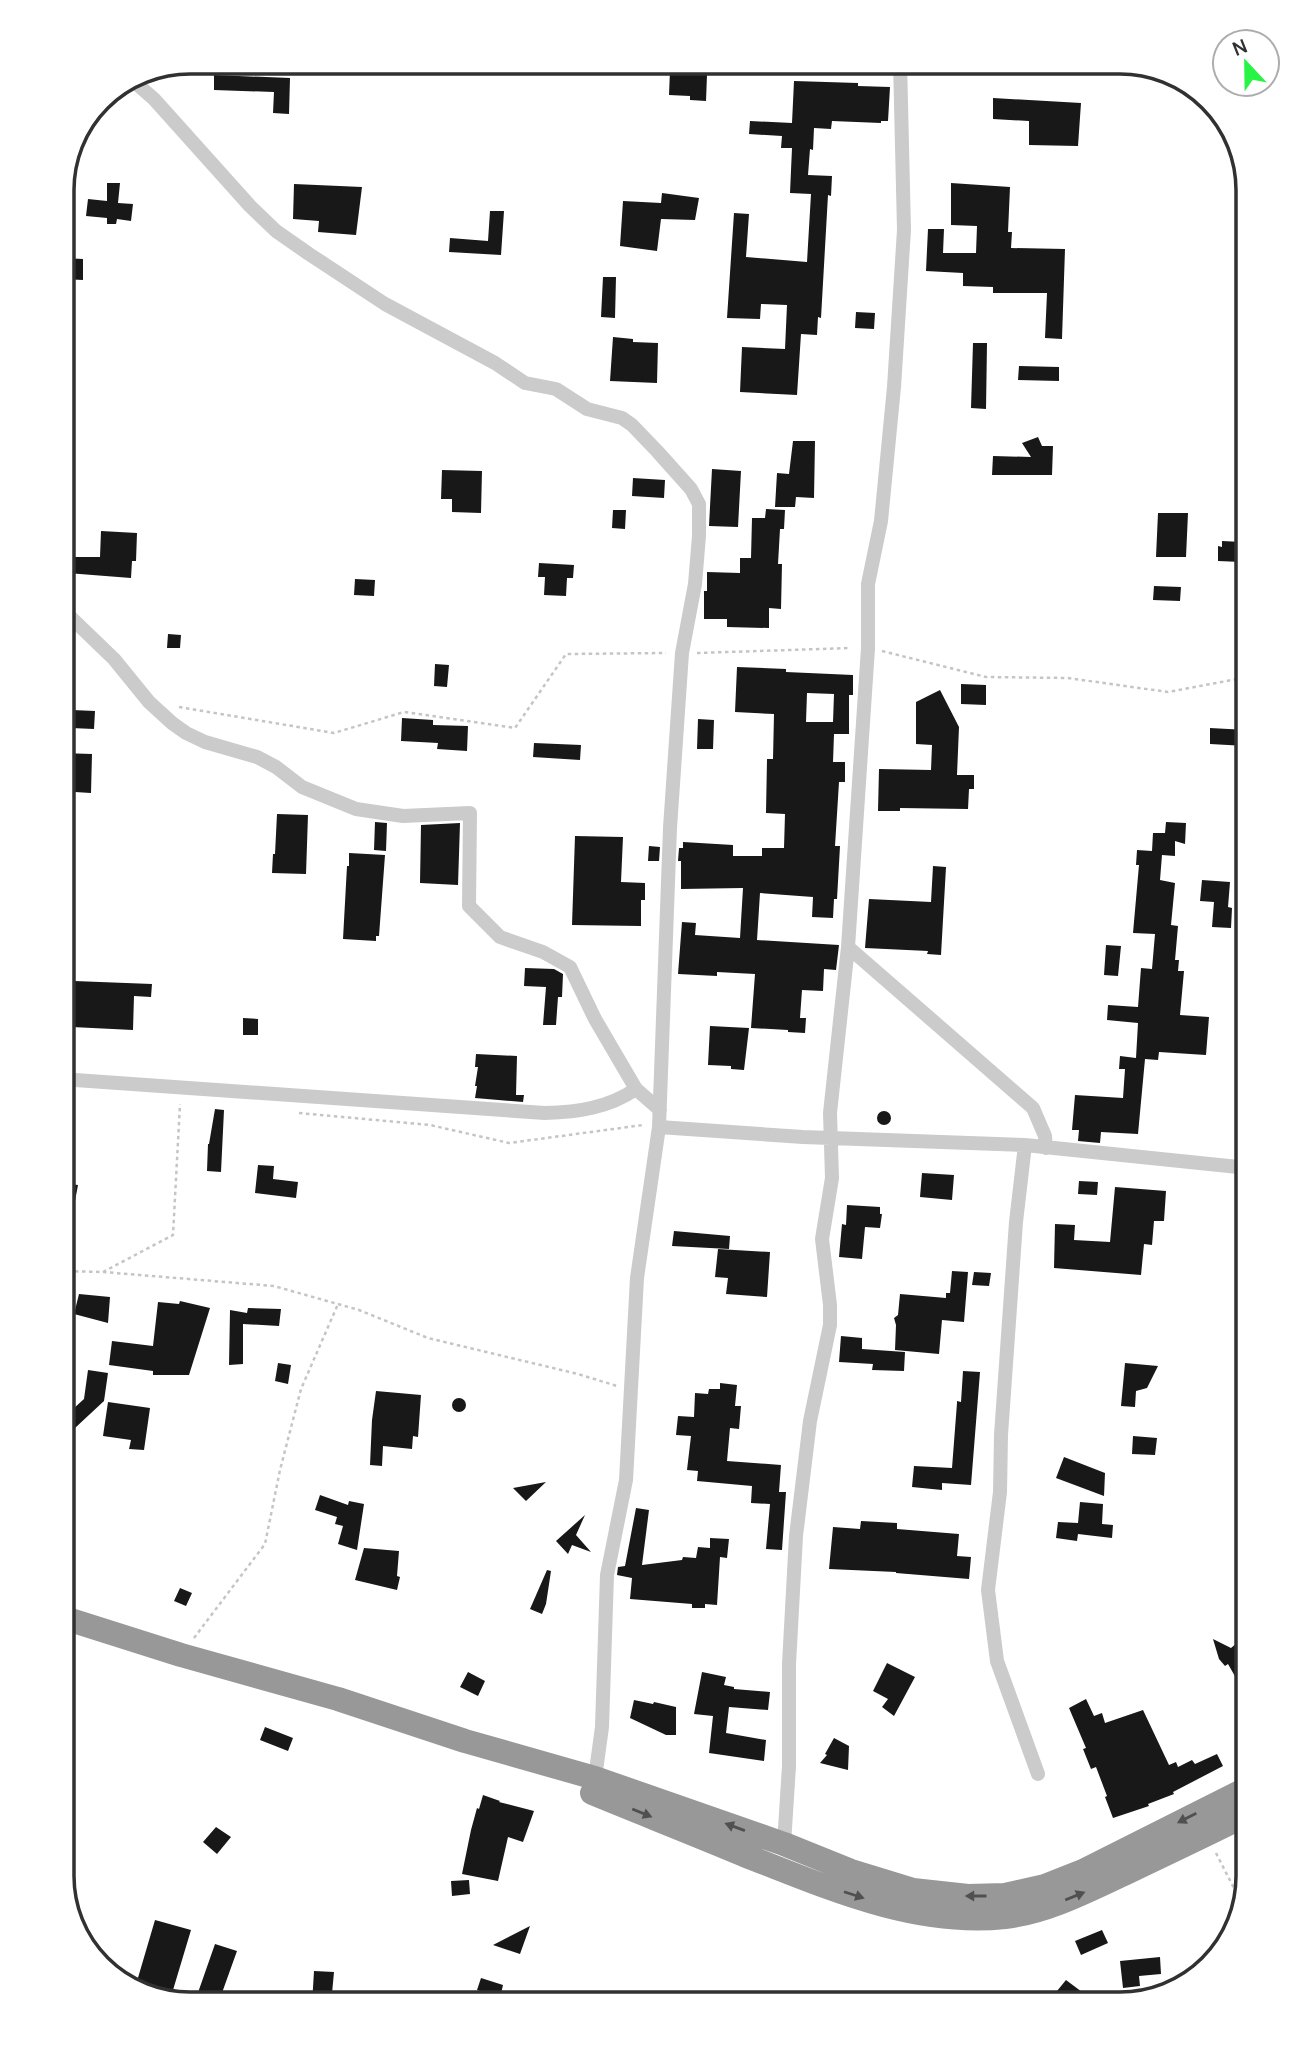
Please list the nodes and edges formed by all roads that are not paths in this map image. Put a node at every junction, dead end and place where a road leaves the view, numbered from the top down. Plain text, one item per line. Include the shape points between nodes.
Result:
1 (900, 74) edge
2 (139, 86) edge
3 (74, 621) edge
4 (848, 947) junction
5 (74, 1080) edge
6 (636, 1089) junction
7 (660, 1110) junction
8 (659, 1127) junction
9 (831, 1137) junction
10 (1025, 1145) junction
11 (1046, 1147) junction
12 (1236, 1167) edge
13 (74, 1621) edge
14 (465, 1741) junction
15 (1038, 1774) dead end
16 (595, 1778) junction
17 (1236, 1794) edge
18 (1236, 1820) edge
19 (784, 1844) junction

1 - 4 street via 904,230 888,460 868,584 868,648
2 - 7 street via 276,231 385,304 524,383 556,389 587,409 622,418 698,498 699,536 682,653 670,828
3 - 6 street via 149,702 186,733 257,757 302,786 356,809 402,816 470,813 469,906 500,937 570,967
4 - 9 street
4 - 11 street via 1033,1108
5 - 6 street via 545,1113 604,1105
6 - 7 street
7 - 8 street
8 - 9 street
8 - 16 street via 638,1269 626,1480 607,1575 602,1727
9 - 10 street
9 - 19 street via 832,1178 822,1239 830,1325 810,1421 796,1536
10 - 11 street
10 - 15 street via 1000,1492 988,1590 997,1661
11 - 12 street
13 - 14 highway
14 - 16 highway
14 -> 18 highway via 781,1869 906,1912 962,1919 1006,1917 1050,1907
19 -> 16 highway
17 -> 19 highway via 1083,1871 1005,1895 913,1890

